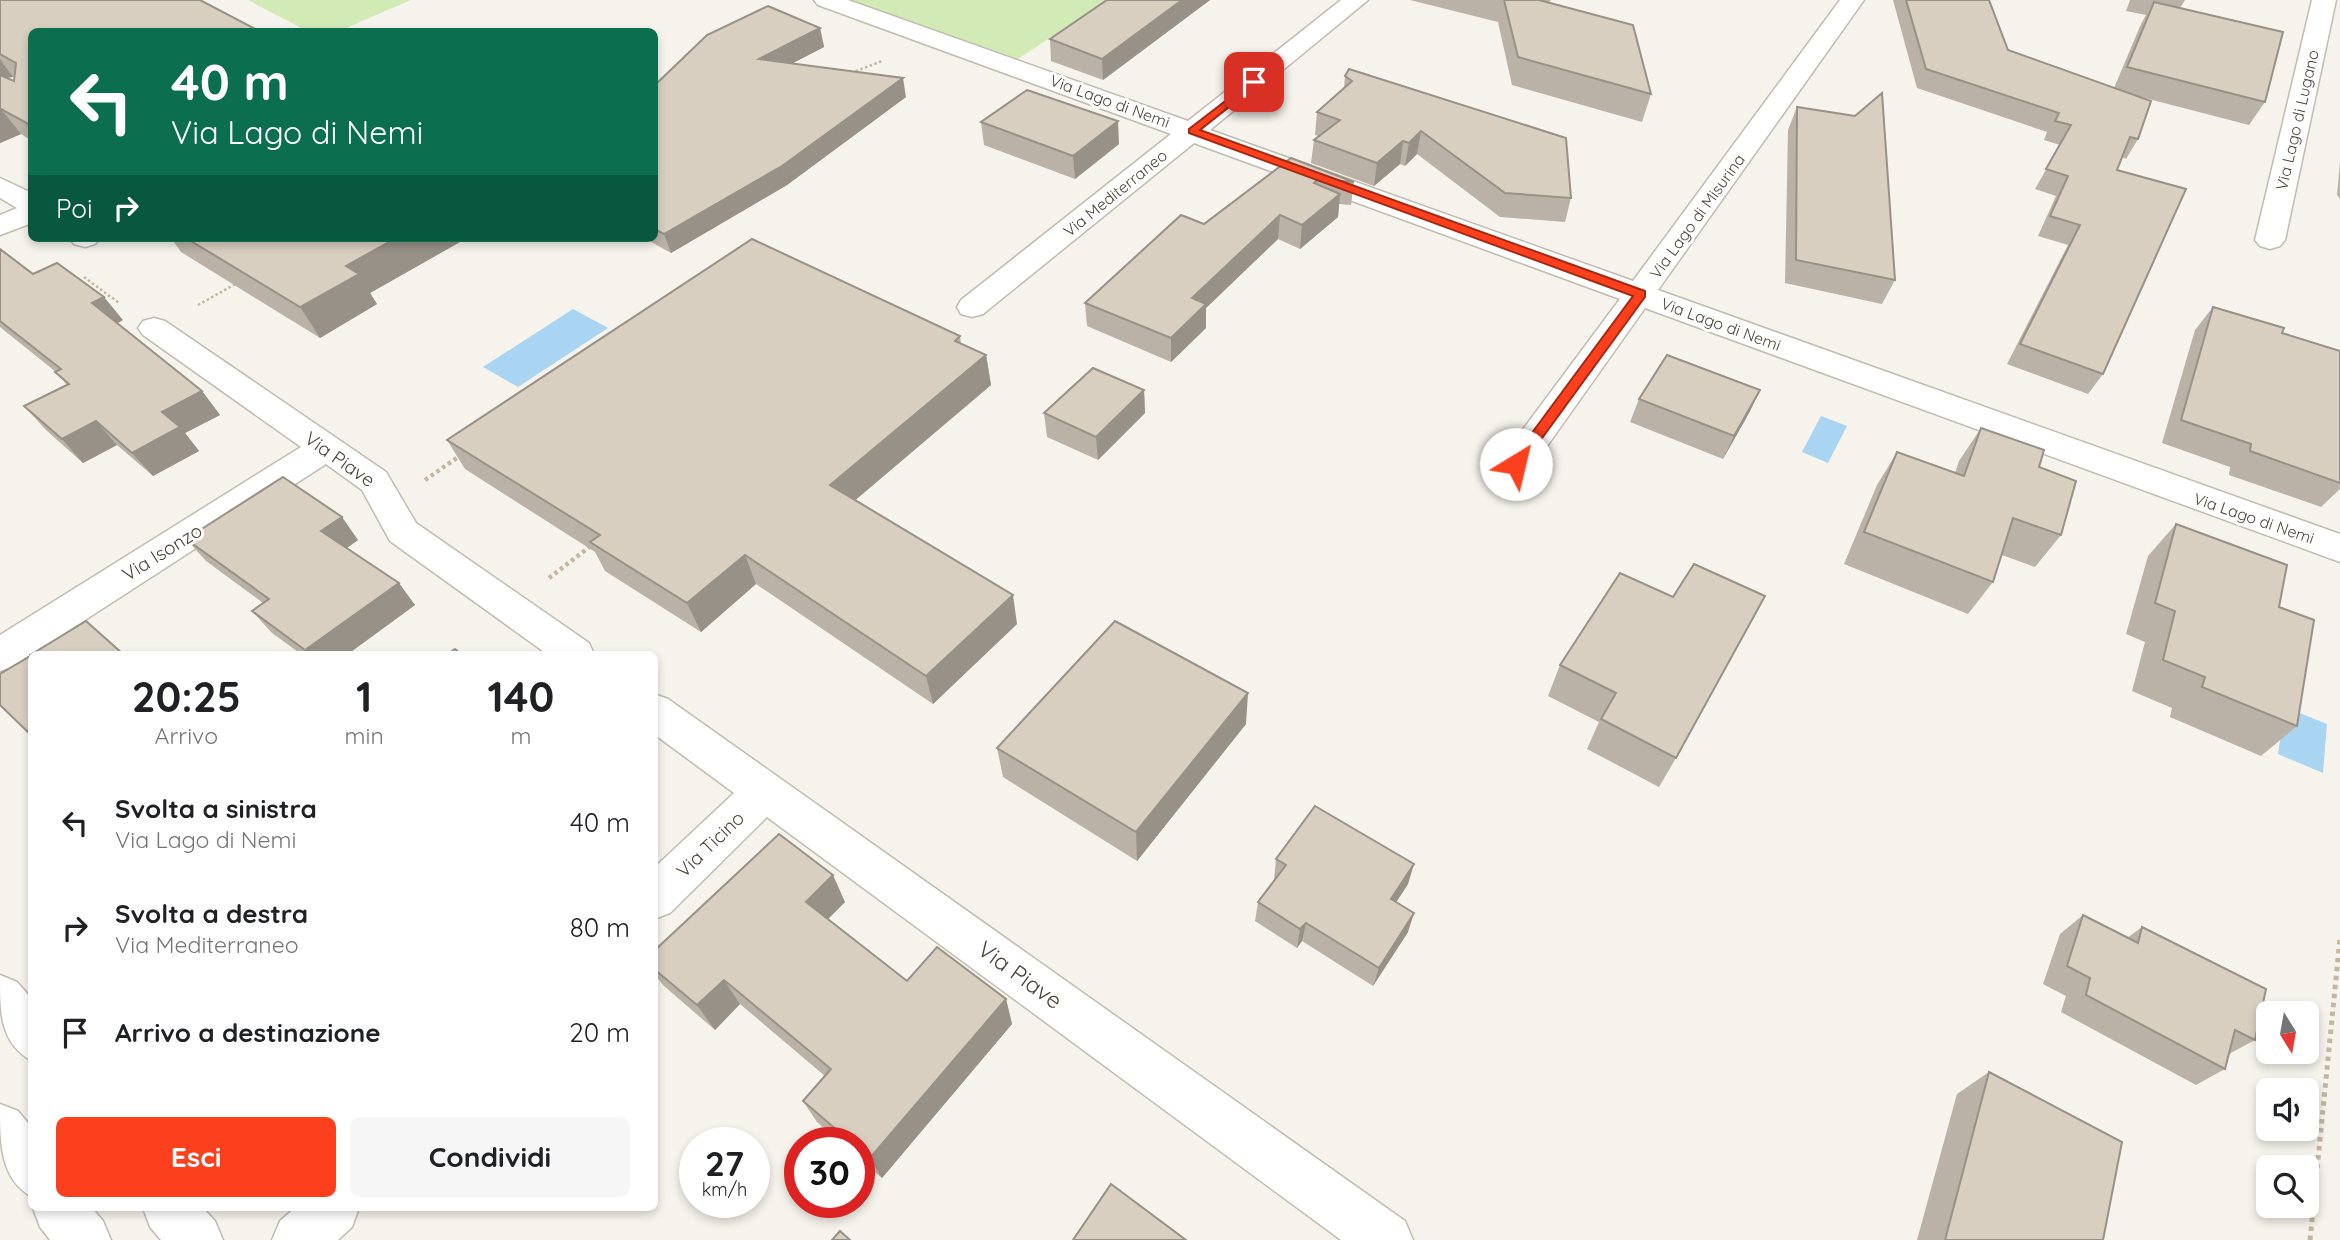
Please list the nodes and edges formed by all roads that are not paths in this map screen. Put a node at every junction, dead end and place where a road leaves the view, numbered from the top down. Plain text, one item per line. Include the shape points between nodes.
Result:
1 (826, 0) edge
2 (1356, 0) edge
3 (1852, 0) edge
4 (2324, 0) edge
5 (1192, 131) junction
6 (28, 170) edge
7 (0, 184) edge
8 (28, 202) edge
9 (28, 214) edge
10 (0, 226) edge
11 (2270, 240) dead end
12 (1640, 294) junction
13 (972, 307) dead end
14 (154, 328) road end
15 (324, 449) junction
16 (1516, 464) dead end
17 (2340, 548) edge
18 (571, 651) edge
19 (0, 655) edge
20 (658, 714) edge
21 (766, 790) junction
22 (658, 894) edge
23 (0, 998) edge
24 (28, 1032) edge
25 (0, 1129) edge
26 (28, 1166) edge
27 (61, 1211) edge
28 (172, 1211) edge
29 (330, 1211) edge
30 (84, 1240) edge
31 (196, 1240) edge
32 (299, 1240) edge
33 (1386, 1240) edge

1 - 5 street, Via Lago di Nemi
2 - 5 street, Via Mediterraneo
3 - 12 street, Via Lago di Misurina
4 - 11 street, Via Lago di Lugano
5 - 12 street, Via Lago di Nemi
5 - 13 street, Via Mediterraneo
6 - 7 street
7 - 8 street
9 - 10 street
12 - 16 street, Via Lago di Misurina
12 - 17 street, Via Lago di Nemi
14 - 15 street, Via Piave
15 - 18 street, Via Piave via 374,481 403,532
15 - 19 street, Via Isonzo
20 - 21 street, Via Piave
21 - 22 street, Via Ticino
21 - 33 street, Via Piave
23 - 24 street
25 - 26 street
27 - 30 street
28 - 31 street
29 - 32 street

